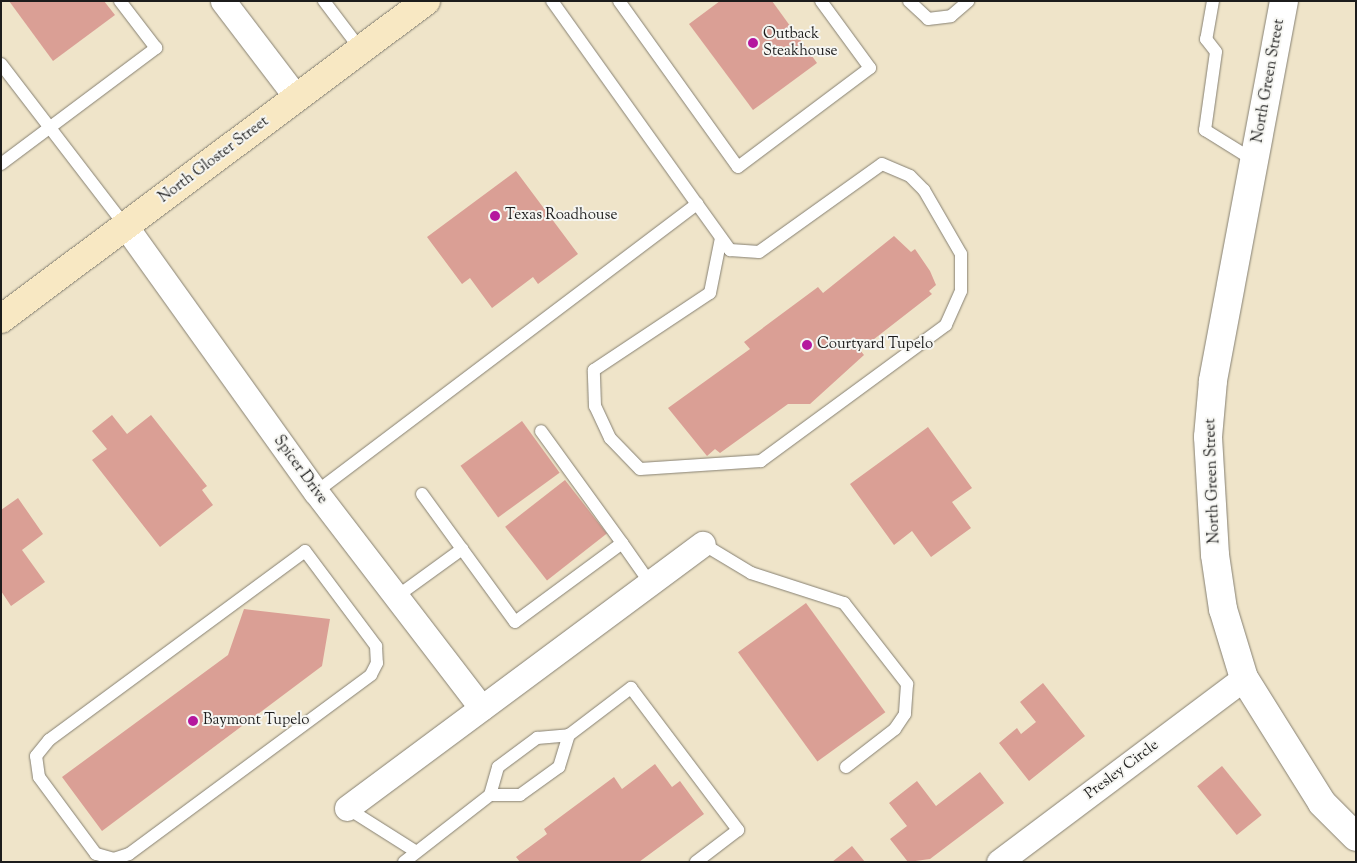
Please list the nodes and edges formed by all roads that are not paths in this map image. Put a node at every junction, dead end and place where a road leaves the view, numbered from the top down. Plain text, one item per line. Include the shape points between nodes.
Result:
1 (120, 1) edge
2 (223, 1) edge
3 (324, 1) edge
4 (426, 1) edge
5 (552, 1) edge
6 (619, 1) edge
7 (821, 1) edge
8 (909, 1) edge
9 (968, 1) edge
10 (1213, 1) edge
11 (1284, 1) edge
12 (361, 50) junction
13 (1, 64) edge
14 (297, 98) junction
15 (49, 128) junction
16 (1255, 161) junction
17 (1, 164) edge
18 (697, 204) junction
19 (126, 227) junction
20 (721, 238) junction
21 (1, 319) edge
22 (541, 431) dead end
23 (316, 492) junction
24 (422, 494) dead end
25 (622, 543) junction
26 (703, 544) joint
27 (462, 549) junction
28 (305, 551) joint
29 (650, 584) junction
30 (396, 597) junction
31 (1244, 678) junction
32 (482, 708) junction
33 (569, 735) junction
34 (846, 767) dead end
35 (490, 795) junction
36 (347, 808) joint
37 (1356, 837) edge
38 (416, 851) junction
39 (404, 862) edge
40 (696, 862) edge
41 (1000, 862) edge

1 - 15 lane via 156,48
2 - 14 street
3 - 12 lane
4 - 12 main road, North Gloster Street
5 - 18 lane
6 - 7 lane via 738,167 870,68
8 - 9 lane via 928,19 950,16
10 - 16 lane via 1206,39 1216,52 1205,130
11 - 16 street, North Green Street
12 - 14 main road, North Gloster Street
13 - 15 lane
14 - 19 main road, North Gloster Street
15 - 17 lane
15 - 19 lane
16 - 31 street, North Green Street via 1212,381 1208,437 1222,600
18 - 20 lane
18 - 23 lane
19 - 21 main road, North Gloster Street
19 - 23 street, Spicer Drive
20 - 20 lane via 730,250 759,252 882,164 910,176 924,190 962,254 961,291 946,325 761,461 640,470 610,438 595,406 594,370 710,293
22 - 25 lane
23 - 30 street, Spicer Drive
24 - 27 lane
25 - 27 lane via 515,622
25 - 29 lane
26 - 29 street
26 - 34 lane via 751,573 844,603 907,684 905,714 895,729
27 - 30 lane
28 - 28 lane via 376,646 377,663 371,675 129,854 114,860 96,854 39,777 36,756 49,740
29 - 32 street
30 - 32 street, Spicer Drive
31 - 37 street, North Green Street via 1322,803
31 - 41 street, Presley Circle
32 - 36 street
33 - 35 lane via 536,738 498,767
33 - 35 lane via 559,767 520,795
33 - 40 lane via 631,688 738,830
35 - 38 lane
36 - 38 lane
38 - 39 lane

